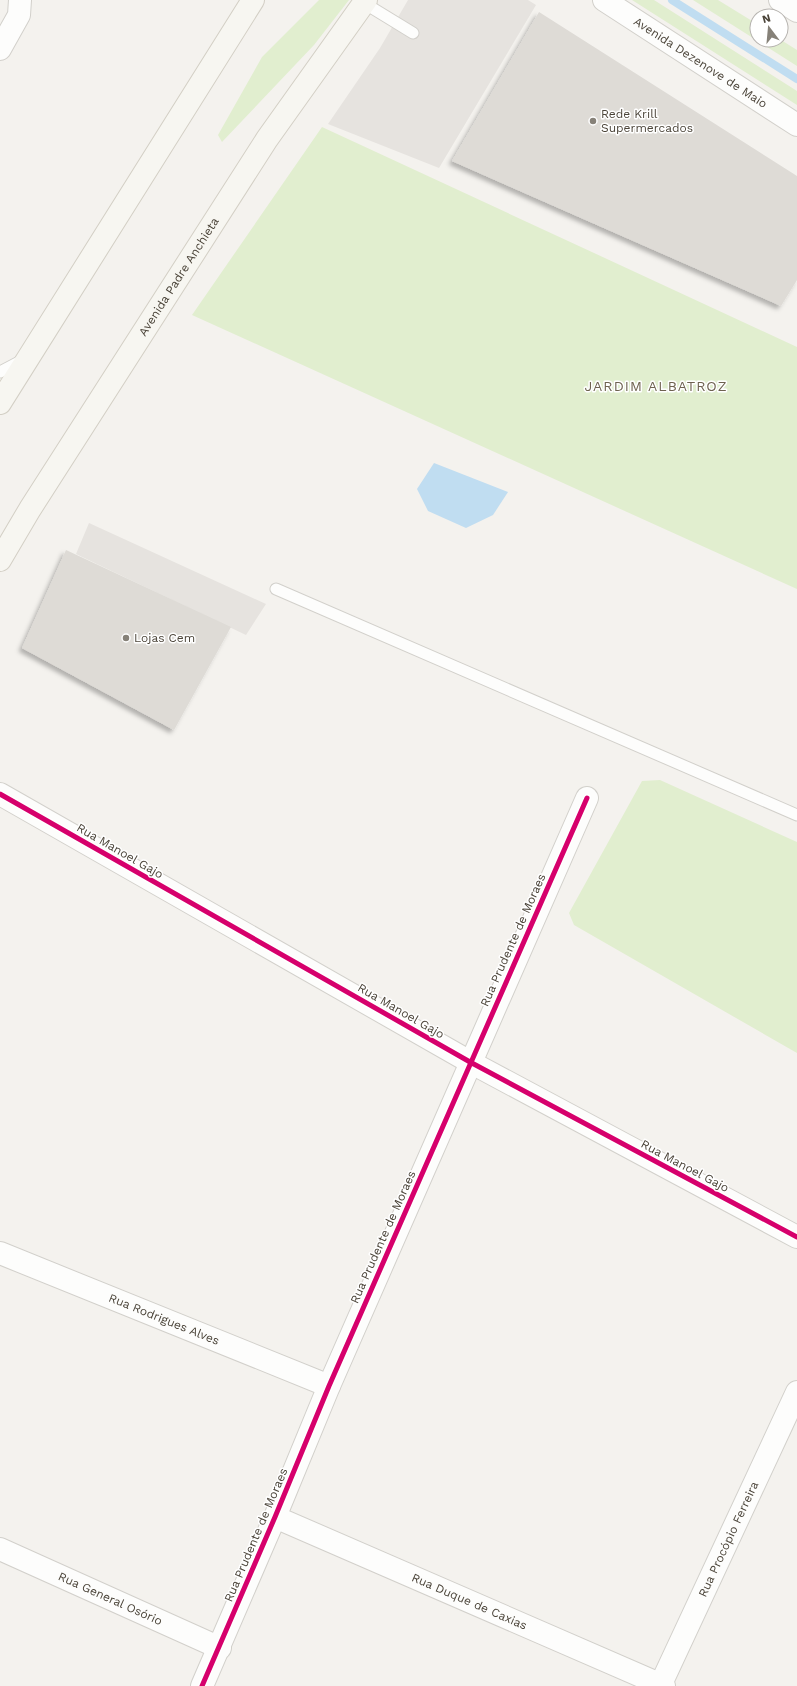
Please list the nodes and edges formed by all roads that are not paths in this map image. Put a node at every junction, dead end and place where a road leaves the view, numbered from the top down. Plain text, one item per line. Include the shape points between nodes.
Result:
1 (20, 0) edge
2 (253, 0) edge
3 (604, 0) edge
4 (780, 0) edge
5 (365, 2) edge
6 (797, 11) edge
7 (412, 33) dead end
8 (0, 49) edge
9 (797, 125) edge
10 (28, 357) junction
11 (0, 372) edge
12 (0, 403) edge
13 (0, 560) edge
14 (276, 589) dead end
15 (0, 794) edge
16 (587, 798) dead end
17 (797, 815) edge
18 (470, 1062) junction
19 (797, 1237) edge
20 (0, 1254) edge
21 (329, 1386) junction
22 (797, 1392) edge
23 (275, 1517) junction
24 (0, 1549) edge
25 (220, 1648) junction
26 (202, 1686) edge
27 (661, 1686) edge

1 - 8 street via 19,15
2 - 10 main road
3 - 9 street, Avenida Dezenove de Maio
4 - 6 street
5 - 7 lane
5 - 13 main road, Avenida Padre Anchieta via 268,139 30,509
10 - 11 lane
10 - 12 main road
14 - 17 lane
15 - 18 street, Rua Manoel Gajo
16 - 18 street, Rua Prudente de Moraes
18 - 19 street, Rua Manoel Gajo
18 - 21 street, Rua Prudente de Moraes
20 - 21 street, Rua Rodrigues Alves
21 - 23 street, Rua Prudente de Moraes
22 - 27 street, Rua Procópio Ferreira
23 - 25 street, Rua Prudente de Moraes
23 - 27 street, Rua Duque de Caxias
24 - 25 street, Rua General Osório
25 - 26 street, Rua Prudente de Moraes

